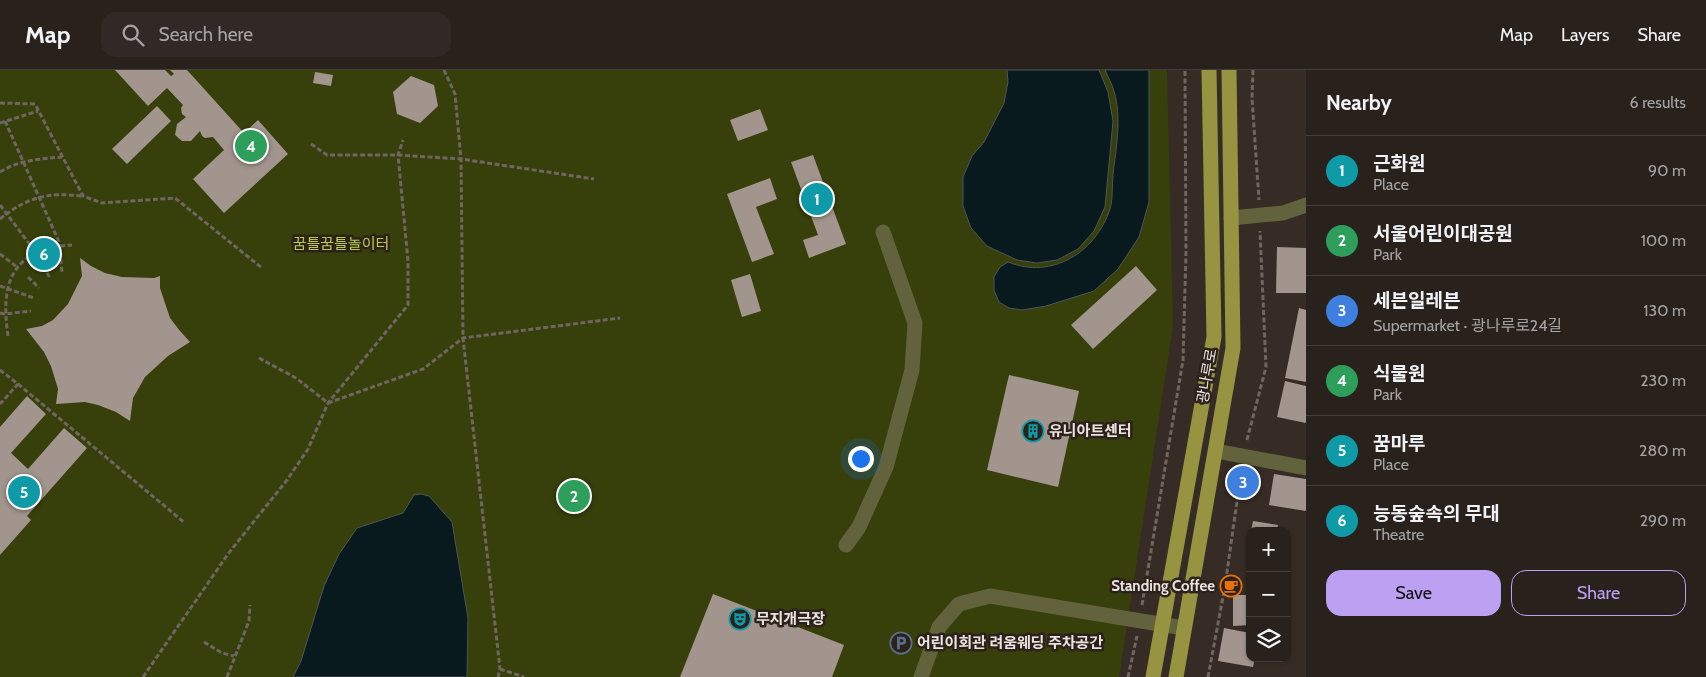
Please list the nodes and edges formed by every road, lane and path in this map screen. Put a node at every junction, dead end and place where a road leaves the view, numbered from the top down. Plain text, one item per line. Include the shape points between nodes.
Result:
1 (444, 70) edge
2 (1184, 70) edge
3 (1208, 70) edge
4 (1229, 70) edge
5 (0, 103) edge
6 (38, 111) junction
7 (5, 121) junction
8 (0, 122) edge
9 (404, 140) dead end
10 (310, 144) dead end
11 (398, 155) junction
12 (62, 157) junction
13 (462, 160) junction
14 (24, 162) junction
15 (0, 172) edge
16 (594, 180) dead end
17 (39, 196) junction
18 (83, 196) junction
19 (0, 205) edge
20 (1306, 205) edge
21 (6, 214) junction
22 (1231, 218) junction
23 (0, 219) edge
24 (1212, 220) junction
25 (883, 232) dead end
26 (72, 245) dead end
27 (60, 246) junction
28 (0, 254) edge
29 (36, 254) junction
30 (17, 267) junction
31 (262, 268) dead end
32 (62, 274) dead end
33 (28, 277) dead end
34 (50, 278) dead end
35 (0, 286) edge
36 (39, 288) dead end
37 (7, 289) junction
38 (34, 298) dead end
39 (31, 311) dead end
40 (0, 313) edge
41 (5, 314) junction
42 (620, 318) dead end
43 (8, 336) dead end
44 (463, 338) junction
45 (259, 358) dead end
46 (0, 370) edge
47 (18, 384) junction
48 (328, 403) junction
49 (0, 404) edge
50 (1216, 451) junction
51 (1306, 468) edge
52 (185, 523) dead end
53 (846, 545) dead end
54 (250, 604) dead end
55 (1140, 620) junction
56 (1163, 624) junction
57 (1184, 628) junction
58 (204, 642) dead end
59 (234, 656) junction
60 (500, 670) junction
61 (143, 677) edge
62 (227, 677) edge
63 (498, 677) edge
64 (524, 677) edge
65 (921, 677) edge
66 (1128, 677) edge
67 (1153, 677) edge
68 (1176, 677) edge

1 - 13 path via 455,94
2 - 55 path via 1186,253 1183,360
3 - 24 main road, 광나루로
4 - 22 main road, 광나루로
5 - 6 path via 35,104
6 - 7 path
6 - 12 path
7 - 8 path
7 - 14 path
9 - 11 path
10 - 11 path via 328,154
11 - 13 path
11 - 48 path via 408,261 408,306
12 - 14 path
12 - 18 path
13 - 16 path
13 - 44 path
14 - 15 path
14 - 17 path
17 - 18 path
17 - 21 path
17 - 27 path
18 - 31 path via 102,203 175,198
19 - 21 path
20 - 22 street via 1283,212
21 - 23 path
21 - 29 path
22 - 24 main road
22 - 50 main road, 광나루로 via 1233,348
24 - 56 main road, 광나루로 via 1214,337
25 - 53 street via 915,324 912,370 886,467 859,527
26 - 27 path
27 - 29 path
27 - 32 path
28 - 30 path
29 - 30 path
29 - 34 path
30 - 37 path
33 - 36 path
35 - 37 path
37 - 38 path
37 - 41 path
39 - 41 path
40 - 41 path
41 - 43 path
42 - 44 path
44 - 48 path via 424,368
44 - 60 path
45 - 48 path via 296,378
46 - 47 path
47 - 49 path
47 - 52 path
48 - 61 path via 308,449 228,554
50 - 51 street
50 - 57 main road, 광나루로
54 - 59 path via 249,621
55 - 56 street
55 - 65 street via 990,596 982,598 960,604 938,627
55 - 66 path
56 - 57 street
56 - 67 main road, 광나루로
57 - 68 main road, 광나루로
58 - 59 path
59 - 62 path
60 - 63 path
60 - 64 path

